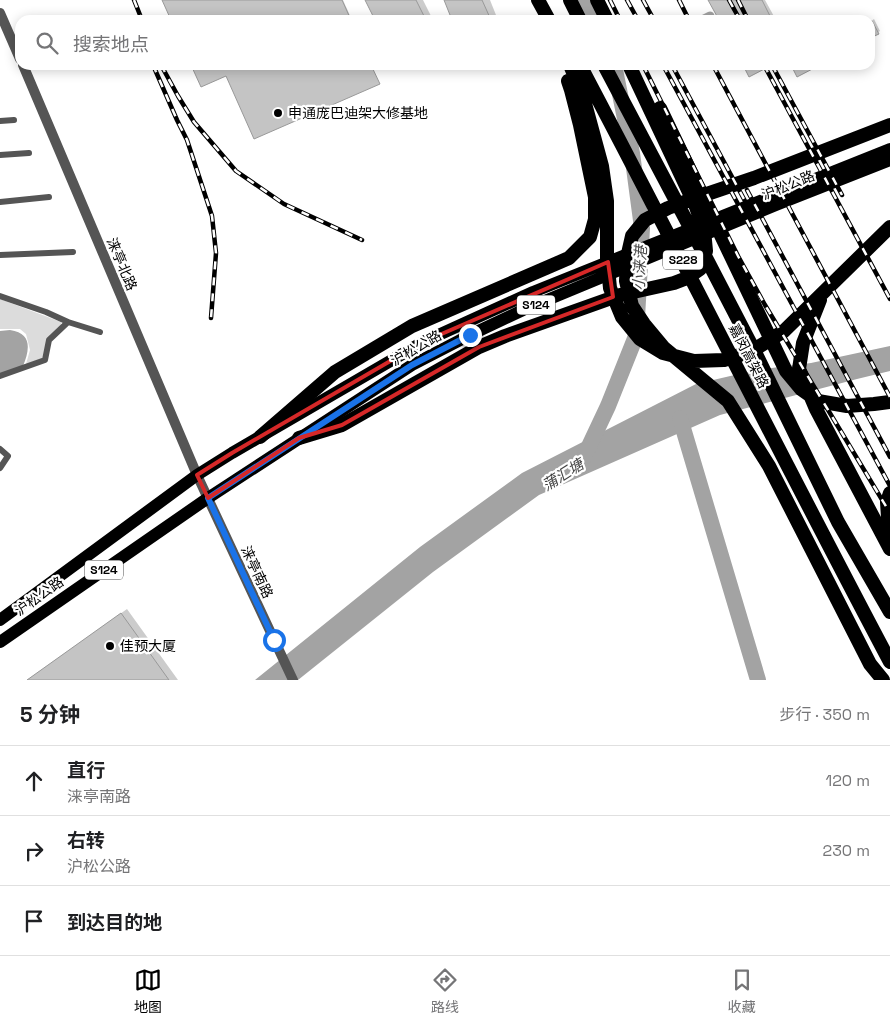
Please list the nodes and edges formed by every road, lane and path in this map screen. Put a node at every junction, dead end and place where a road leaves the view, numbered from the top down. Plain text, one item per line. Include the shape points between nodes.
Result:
1 (528, 0) edge
2 (538, 0) edge
3 (546, 0) edge
4 (570, 0) edge
5 (597, 0) edge
6 (607, 0) edge
7 (0, 13) edge
8 (536, 15) edge
9 (546, 15) edge
10 (554, 15) edge
11 (578, 15) edge
12 (604, 15) edge
13 (614, 15) edge
14 (15, 48) edge
15 (25, 70) edge
16 (563, 70) edge
17 (572, 70) edge
18 (583, 70) edge
19 (607, 70) edge
20 (631, 70) edge
21 (641, 70) edge
22 (14, 120) dead end
23 (0, 121) edge
24 (890, 125) edge
25 (890, 149) edge
26 (29, 153) dead end
27 (0, 155) edge
28 (890, 160) edge
29 (49, 197) dead end
30 (0, 202) edge
31 (890, 227) edge
32 (73, 252) dead end
33 (0, 255) edge
34 (822, 294) junction
35 (0, 296) edge
36 (68, 322) junction
37 (100, 332) dead end
38 (0, 376) edge
39 (890, 402) edge
40 (260, 437) junction
41 (299, 438) junction
42 (0, 449) edge
43 (0, 468) edge
44 (197, 475) junction
45 (890, 493) edge
46 (208, 498) junction
47 (890, 536) edge
48 (890, 549) edge
49 (890, 612) edge
50 (0, 620) edge
51 (0, 642) edge
52 (890, 662) edge
53 (293, 680) edge
54 (883, 680) edge

1 - 8 highway
2 - 9 highway
3 - 10 highway
4 - 11 highway
5 - 12 highway
6 - 13 highway
7 - 14 street
15 - 44 street, 涞亭北路
16 - 40 highway via 571,90 595,197 595,219 590,237 568,258 412,326 335,372
17 - 34 highway via 583,96 602,166 607,201 610,288 622,317 640,339 664,353 694,361 724,360 752,351 784,331
18 - 52 highway, 嘉闵高架路 / S228
19 - 49 highway, 嘉闵高架路 / S228 via 752,347 838,522
20 - 41 highway via 704,230 706,251 700,268 688,278 620,295 479,347 342,425
21 - 39 highway via 786,372 801,389 818,401 847,406
22 - 23 street
24 - 54 highway via 668,208 645,220 632,236 626,265 632,306 664,348 728,401 769,466 870,664
25 - 40 main road, 沪松公路 / S124 via 532,292 423,342
26 - 27 street
28 - 41 main road, 沪松公路 / S124 via 523,310 412,365
29 - 30 street
31 - 34 highway
32 - 33 street
34 - 48 highway via 803,343 799,369 816,409
35 - 36 street
36 - 37 street
36 - 38 street via 49,340 45,360
40 - 44 main road, 沪松公路 / S124
41 - 46 main road, 沪松公路 / S124
42 - 43 street via 8,456
44 - 46 street, 涞亭南路
44 - 50 main road, 沪松公路 / S124
45 - 47 highway via 887,502
46 - 51 main road, 沪松公路 / S124
46 - 53 street, 涞亭南路

